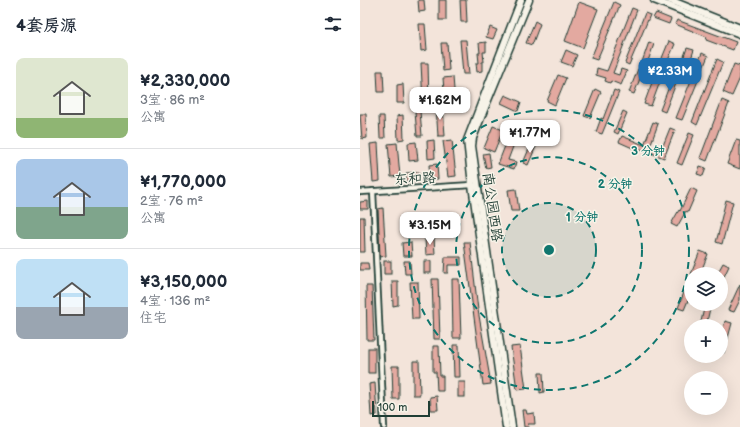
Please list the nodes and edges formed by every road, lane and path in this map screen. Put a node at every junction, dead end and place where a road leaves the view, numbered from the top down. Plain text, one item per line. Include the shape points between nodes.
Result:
1 (521, 0) edge
2 (529, 0) edge
3 (654, 0) edge
4 (670, 0) edge
5 (740, 28) edge
6 (740, 34) edge
7 (472, 185) junction
8 (372, 191) junction
9 (360, 192) edge
10 (384, 427) edge
11 (506, 427) edge
12 (512, 427) edge

1 - 7 main road, 南公园西路 via 468,135
2 - 12 main road, 南公园西路 via 472,146
3 - 6 main road
4 - 5 main road
7 - 8 street, 东和路
7 - 11 main road, 南公园西路
8 - 9 street, 东和路
8 - 10 street

